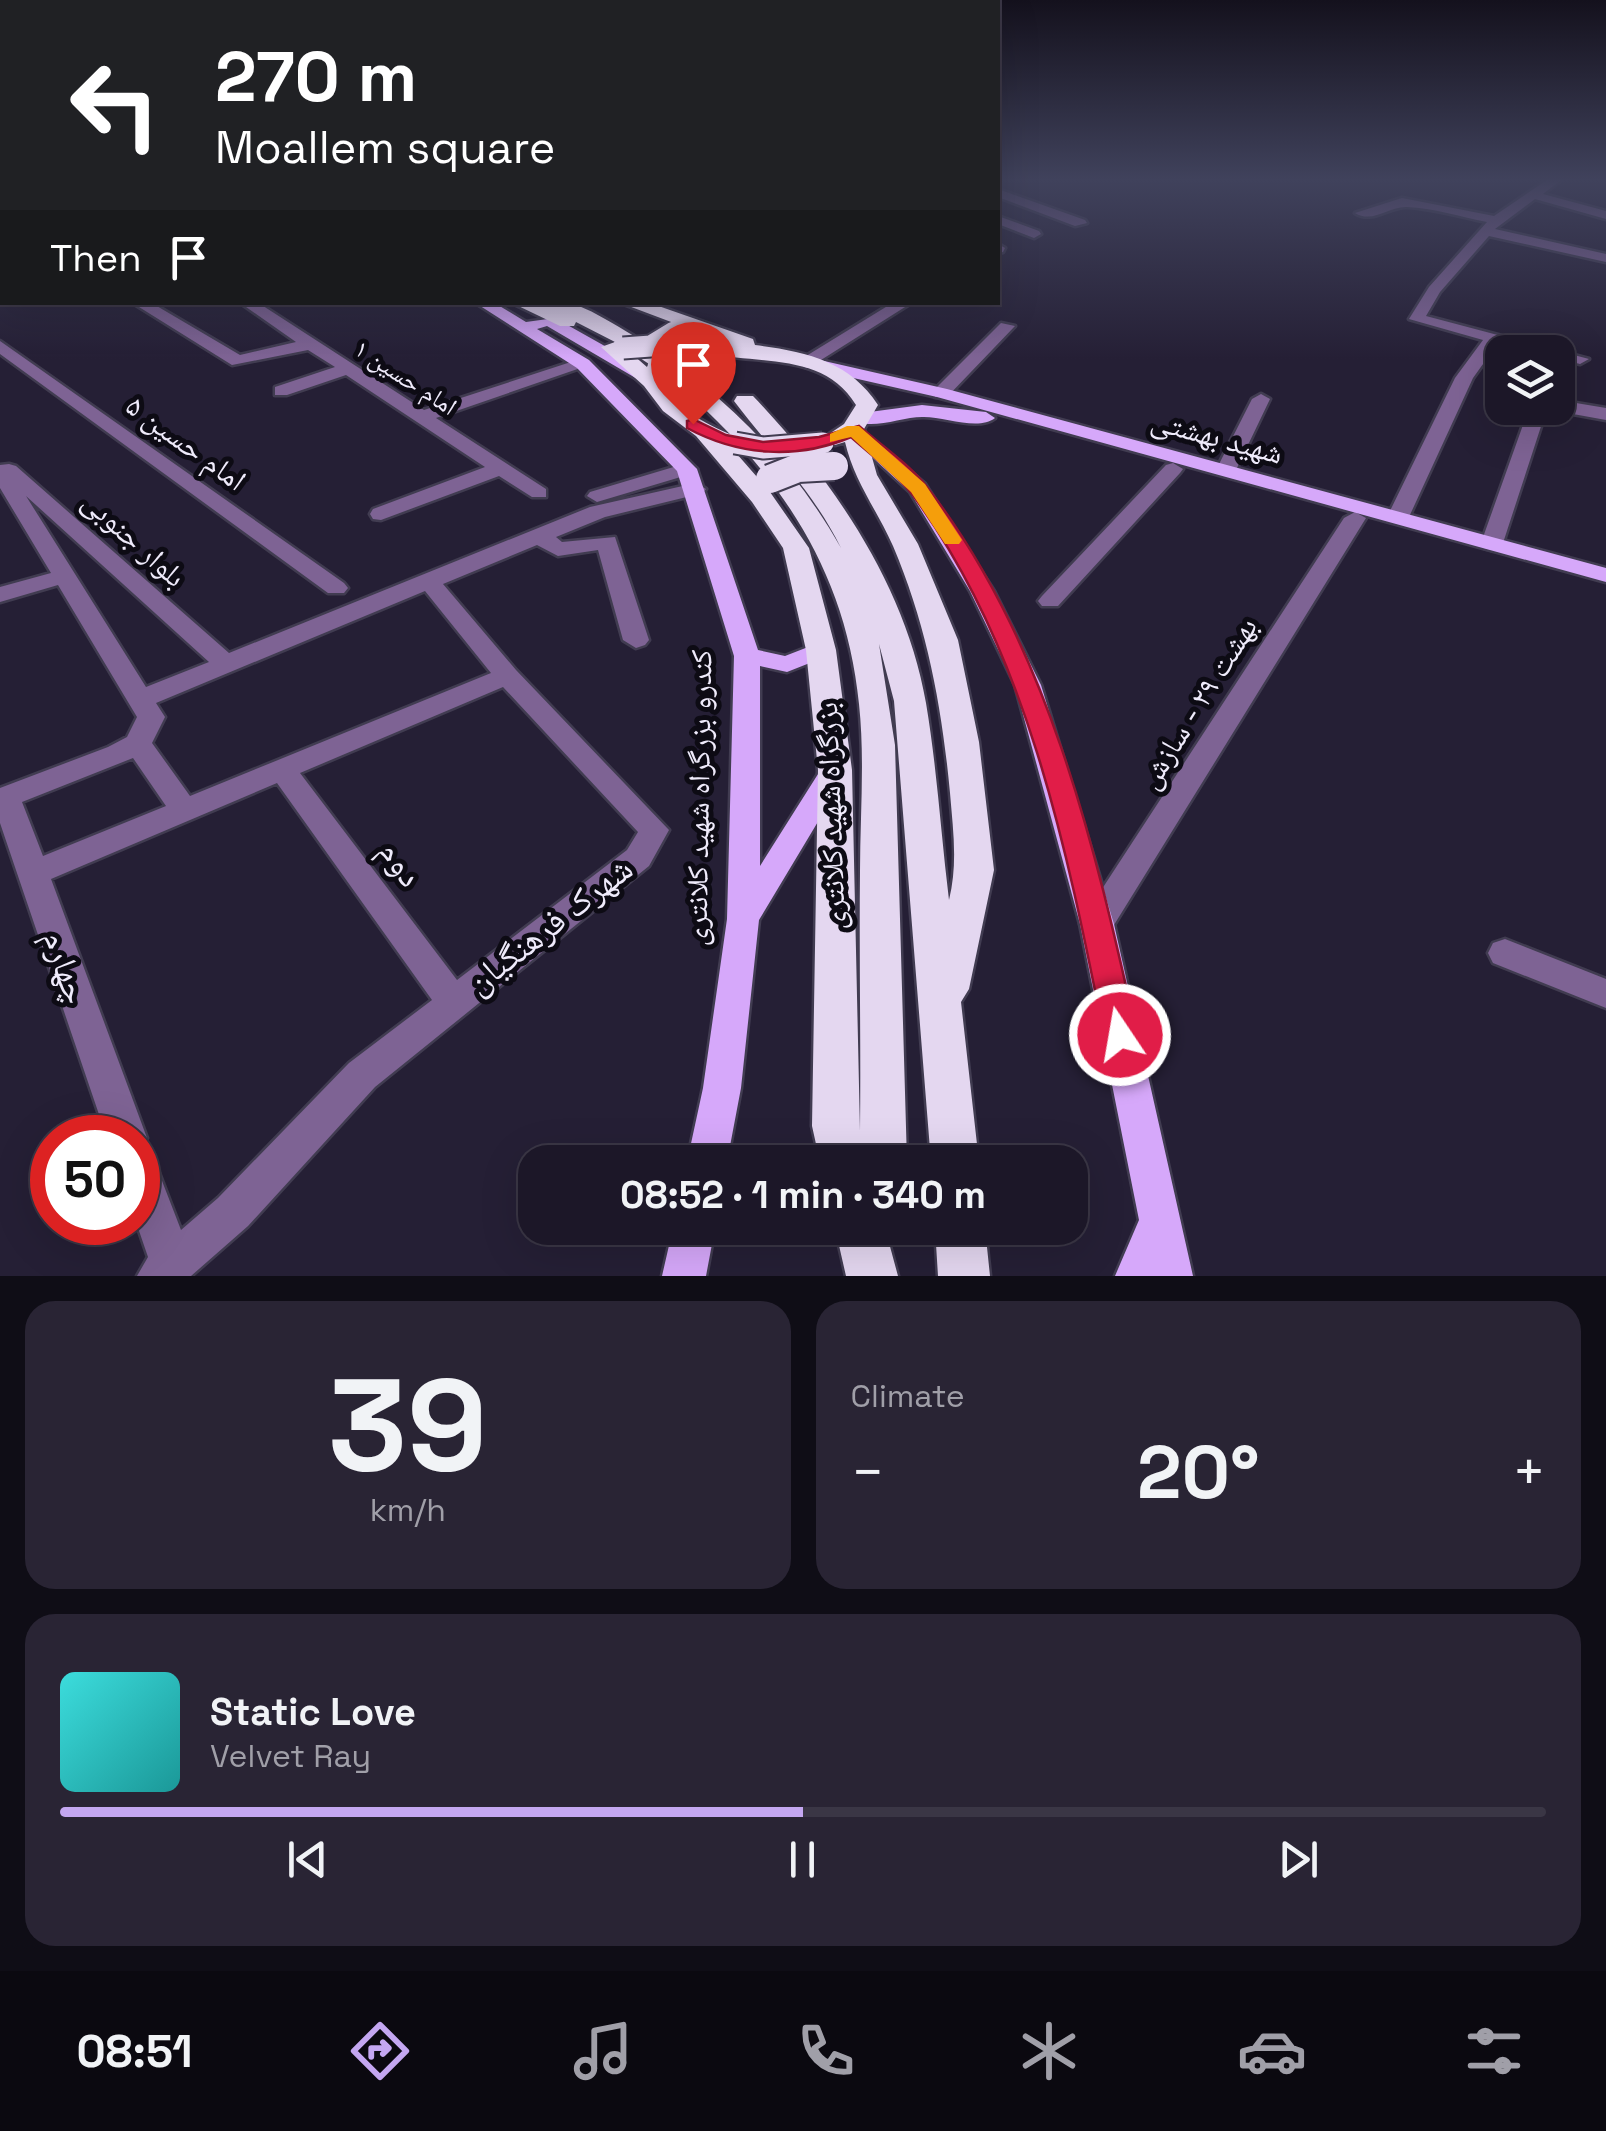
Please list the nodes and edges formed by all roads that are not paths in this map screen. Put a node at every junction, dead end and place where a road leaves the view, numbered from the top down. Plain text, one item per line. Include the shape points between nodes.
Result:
1 (1478, 240) edge
2 (1539, 240) edge
3 (1606, 258) edge
4 (143, 305) edge
5 (251, 305) edge
6 (486, 305) edge
7 (526, 305) edge
8 (558, 305) edge
9 (593, 305) edge
10 (901, 305) edge
11 (654, 311) junction
12 (1007, 326) dead end
13 (526, 327) junction
14 (617, 331) edge
15 (1485, 336) edge
16 (310, 344) junction
17 (0, 346) edge
18 (1485, 350) edge
19 (773, 352) junction
20 (1575, 358) edge
21 (1580, 359) dead end
22 (809, 362) junction
23 (583, 364) junction
24 (347, 369) junction
25 (651, 375) junction
26 (281, 391) dead end
27 (941, 393) junction
28 (1260, 399) dead end
29 (1575, 409) edge
30 (1606, 414) edge
31 (420, 417) junction
32 (858, 424) junction
33 (1532, 425) edge
34 (720, 438) junction
35 (0, 462) edge
36 (500, 468) junction
37 (1172, 469) junction
38 (1226, 470) junction
39 (0, 471) edge
40 (849, 471) junction
41 (692, 479) junction
42 (766, 488) junction
43 (539, 493) dead end
44 (380, 514) dead end
45 (1398, 517) junction
46 (1355, 518) junction
47 (539, 536) junction
48 (1492, 543) junction
49 (1606, 574) edge
50 (64, 576) junction
51 (427, 579) junction
52 (336, 588) dead end
53 (1606, 589) edge
54 (0, 595) edge
55 (1050, 601) dead end
56 (636, 640) dead end
57 (822, 650) junction
58 (747, 656) junction
59 (225, 663) junction
60 (507, 676) junction
61 (143, 698) junction
62 (138, 743) junction
63 (835, 770) junction
64 (284, 772) junction
65 (3, 798) edge
66 (184, 812) junction
67 (33, 873) junction
68 (742, 919) junction
69 (1097, 924) junction
70 (1505, 953) dead end
71 (1606, 994) edge
72 (453, 1001) junction
73 (942, 1012) junction
74 (119, 1115) edge
75 (710, 1145) edge
76 (840, 1145) edge
77 (883, 1145) edge
78 (954, 1145) edge
79 (1160, 1221) junction
80 (158, 1245) edge
81 (690, 1245) edge
82 (864, 1245) edge
83 (884, 1245) edge
84 (961, 1245) edge
85 (165, 1270) edge
86 (684, 1276) edge
87 (872, 1276) edge
88 (884, 1276) edge
89 (964, 1276) edge
90 (1136, 1276) edge
91 (1171, 1276) edge

1 - 15 street via 1418,319
2 - 3 street
4 - 16 street via 238,362
5 - 16 street, امام حسین ۱
6 - 13 main road, کندرو بزرگراه شهید کلانتری
7 - 14 highway
8 - 14 highway
9 - 73 highway via 690,358 776,431 829,499 880,594 910,701
10 - 22 street
11 - 14 highway
11 - 14 highway, bridge via 674,332 651,346
11 - 19 highway
12 - 27 street
13 - 23 main road, کندرو بزرگراه شهید کلانتری
13 - 25 main road via 549,321
14 - 25 highway, بزرگراه شهید کلانتری
14 - 77 highway, بزرگراه شهید کلانتری via 715,400 752,436 804,504 852,598 875,701
16 - 24 street, امام حسین ۱
17 - 52 street, امام حسین ۵
18 - 45 street via 1464,378
19 - 22 highway
19 - 25 highway, bridge via 716,349
20 - 21 street
22 - 27 main road, شهید بهشتی
22 - 32 highway via 864,396 867,406
23 - 31 street
23 - 41 main road, کندرو بزرگراه شهید کلانتری
24 - 26 street
24 - 31 street, امام حسین ۱
25 - 34 highway, بزرگراه شهید کلانتری via 674,409
27 - 38 main road, شهید بهشتی
28 - 38 street
29 - 30 street
31 - 36 street, امام حسین ۱
32 - 34 highway, bridge via 823,442 763,448
32 - 37 main road, شهید بهشتی via 922,410 984,418
32 - 40 highway
32 - 69 main road via 918,488 1028,685
33 - 48 street
34 - 42 highway, بزرگراه شهید کلانتری
35 - 59 street, بلوار جنوبی
36 - 43 street, امام حسین ۱
36 - 44 street
37 - 46 main road, شهید بهشتی
37 - 55 street
38 - 45 main road, شهید بهشتی
39 - 50 street
40 - 42 highway, bridge via 798,468
40 - 73 highway via 905,544 943,640 962,742 975,870
41 - 47 street
41 - 51 street via 574,503
41 - 58 main road, کندرو بزرگراه شهید کلانتری
42 - 57 highway, بزرگراه شهید کلانتری via 796,548
45 - 48 main road, شهید بهشتی
46 - 53 main road, شهید بهشتی
46 - 69 street, بهشت ۲۹ - سازش
47 - 51 street
47 - 56 street via 558,549 607,542
48 - 49 main road, شهید بهشتی
50 - 54 street
50 - 61 street
51 - 59 street
51 - 60 street, شهرک فرهنگیان
57 - 58 main road via 786,664
57 - 63 highway, بزرگراه شهید کلانتری
58 - 68 main road, کندرو بزرگراه شهید کلانتری
59 - 61 street
60 - 64 street
60 - 72 street, شهرک فرهنگیان via 654,830 638,858
61 - 62 street via 150,717
62 - 65 street
62 - 66 street
63 - 68 main road
63 - 76 highway, بزرگراه شهید کلانتری
64 - 66 street
64 - 72 street, دوم
65 - 67 street, چهارم
66 - 67 street
67 - 74 street, چهارم
68 - 75 main road, کندرو بزرگراه شهید کلانتری
69 - 79 main road
70 - 71 street
72 - 85 street, شهرک فرهنگیان via 362,1075 232,1212
73 - 78 highway
79 - 90 main road
79 - 91 main road
80 - 85 street
81 - 86 main road
82 - 87 highway
83 - 88 highway
84 - 89 highway

